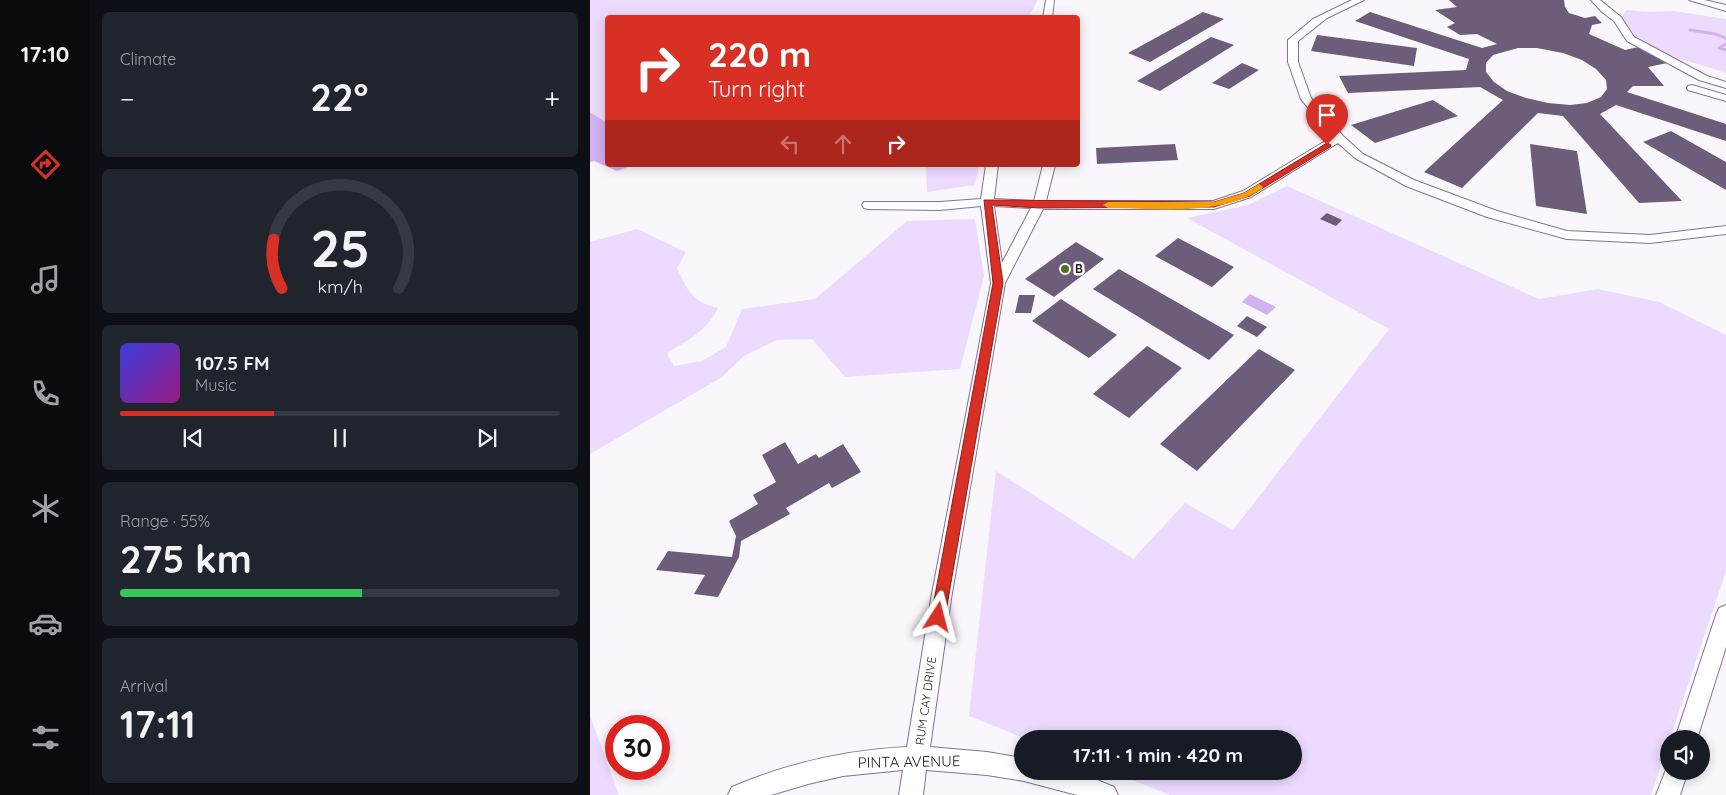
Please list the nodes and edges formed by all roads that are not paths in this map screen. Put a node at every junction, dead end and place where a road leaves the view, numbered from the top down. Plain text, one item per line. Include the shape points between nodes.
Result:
1 (1050, 0) edge
2 (1360, 0) edge
3 (1595, 0) edge
4 (1694, 0) edge
5 (1719, 0) edge
6 (1726, 2) edge
7 (1726, 8) edge
8 (1048, 15) edge
9 (1726, 85) edge
10 (1692, 88) dead end
11 (1726, 98) edge
12 (1339, 138) junction
13 (992, 167) edge
14 (1049, 167) edge
15 (987, 202) junction
16 (868, 205) dead end
17 (1039, 205) junction
18 (1726, 230) edge
19 (998, 283) junction
20 (1726, 615) edge
21 (1689, 730) edge
22 (917, 759) junction
23 (1014, 768) edge
24 (1066, 780) edge
25 (1673, 780) edge
26 (740, 795) edge
27 (912, 795) edge
28 (1106, 795) edge
29 (1668, 795) edge

1 - 8 street
2 - 12 street via 1326,14 1293,40 1293,62 1306,99
3 - 9 street via 1618,19 1630,39 1702,78
4 - 7 street
5 - 6 street
10 - 11 street
12 - 17 street via 1247,194 1214,205
12 - 18 street via 1359,156 1410,183 1492,214 1567,235 1650,239
13 - 15 street, RUM CAY DRIVE
14 - 17 street, RUM CAY DRIVE
15 - 16 street via 940,206
15 - 17 street
15 - 19 street, RUM CAY DRIVE
17 - 19 street, RUM CAY DRIVE
19 - 22 street, RUM CAY DRIVE via 940,599
20 - 21 street
22 - 23 street, PINTA AVENUE via 988,763
22 - 26 street, PINTA AVENUE via 871,760 822,768 773,781
22 - 27 street, RUM CAY DRIVE
24 - 28 street
25 - 29 street

